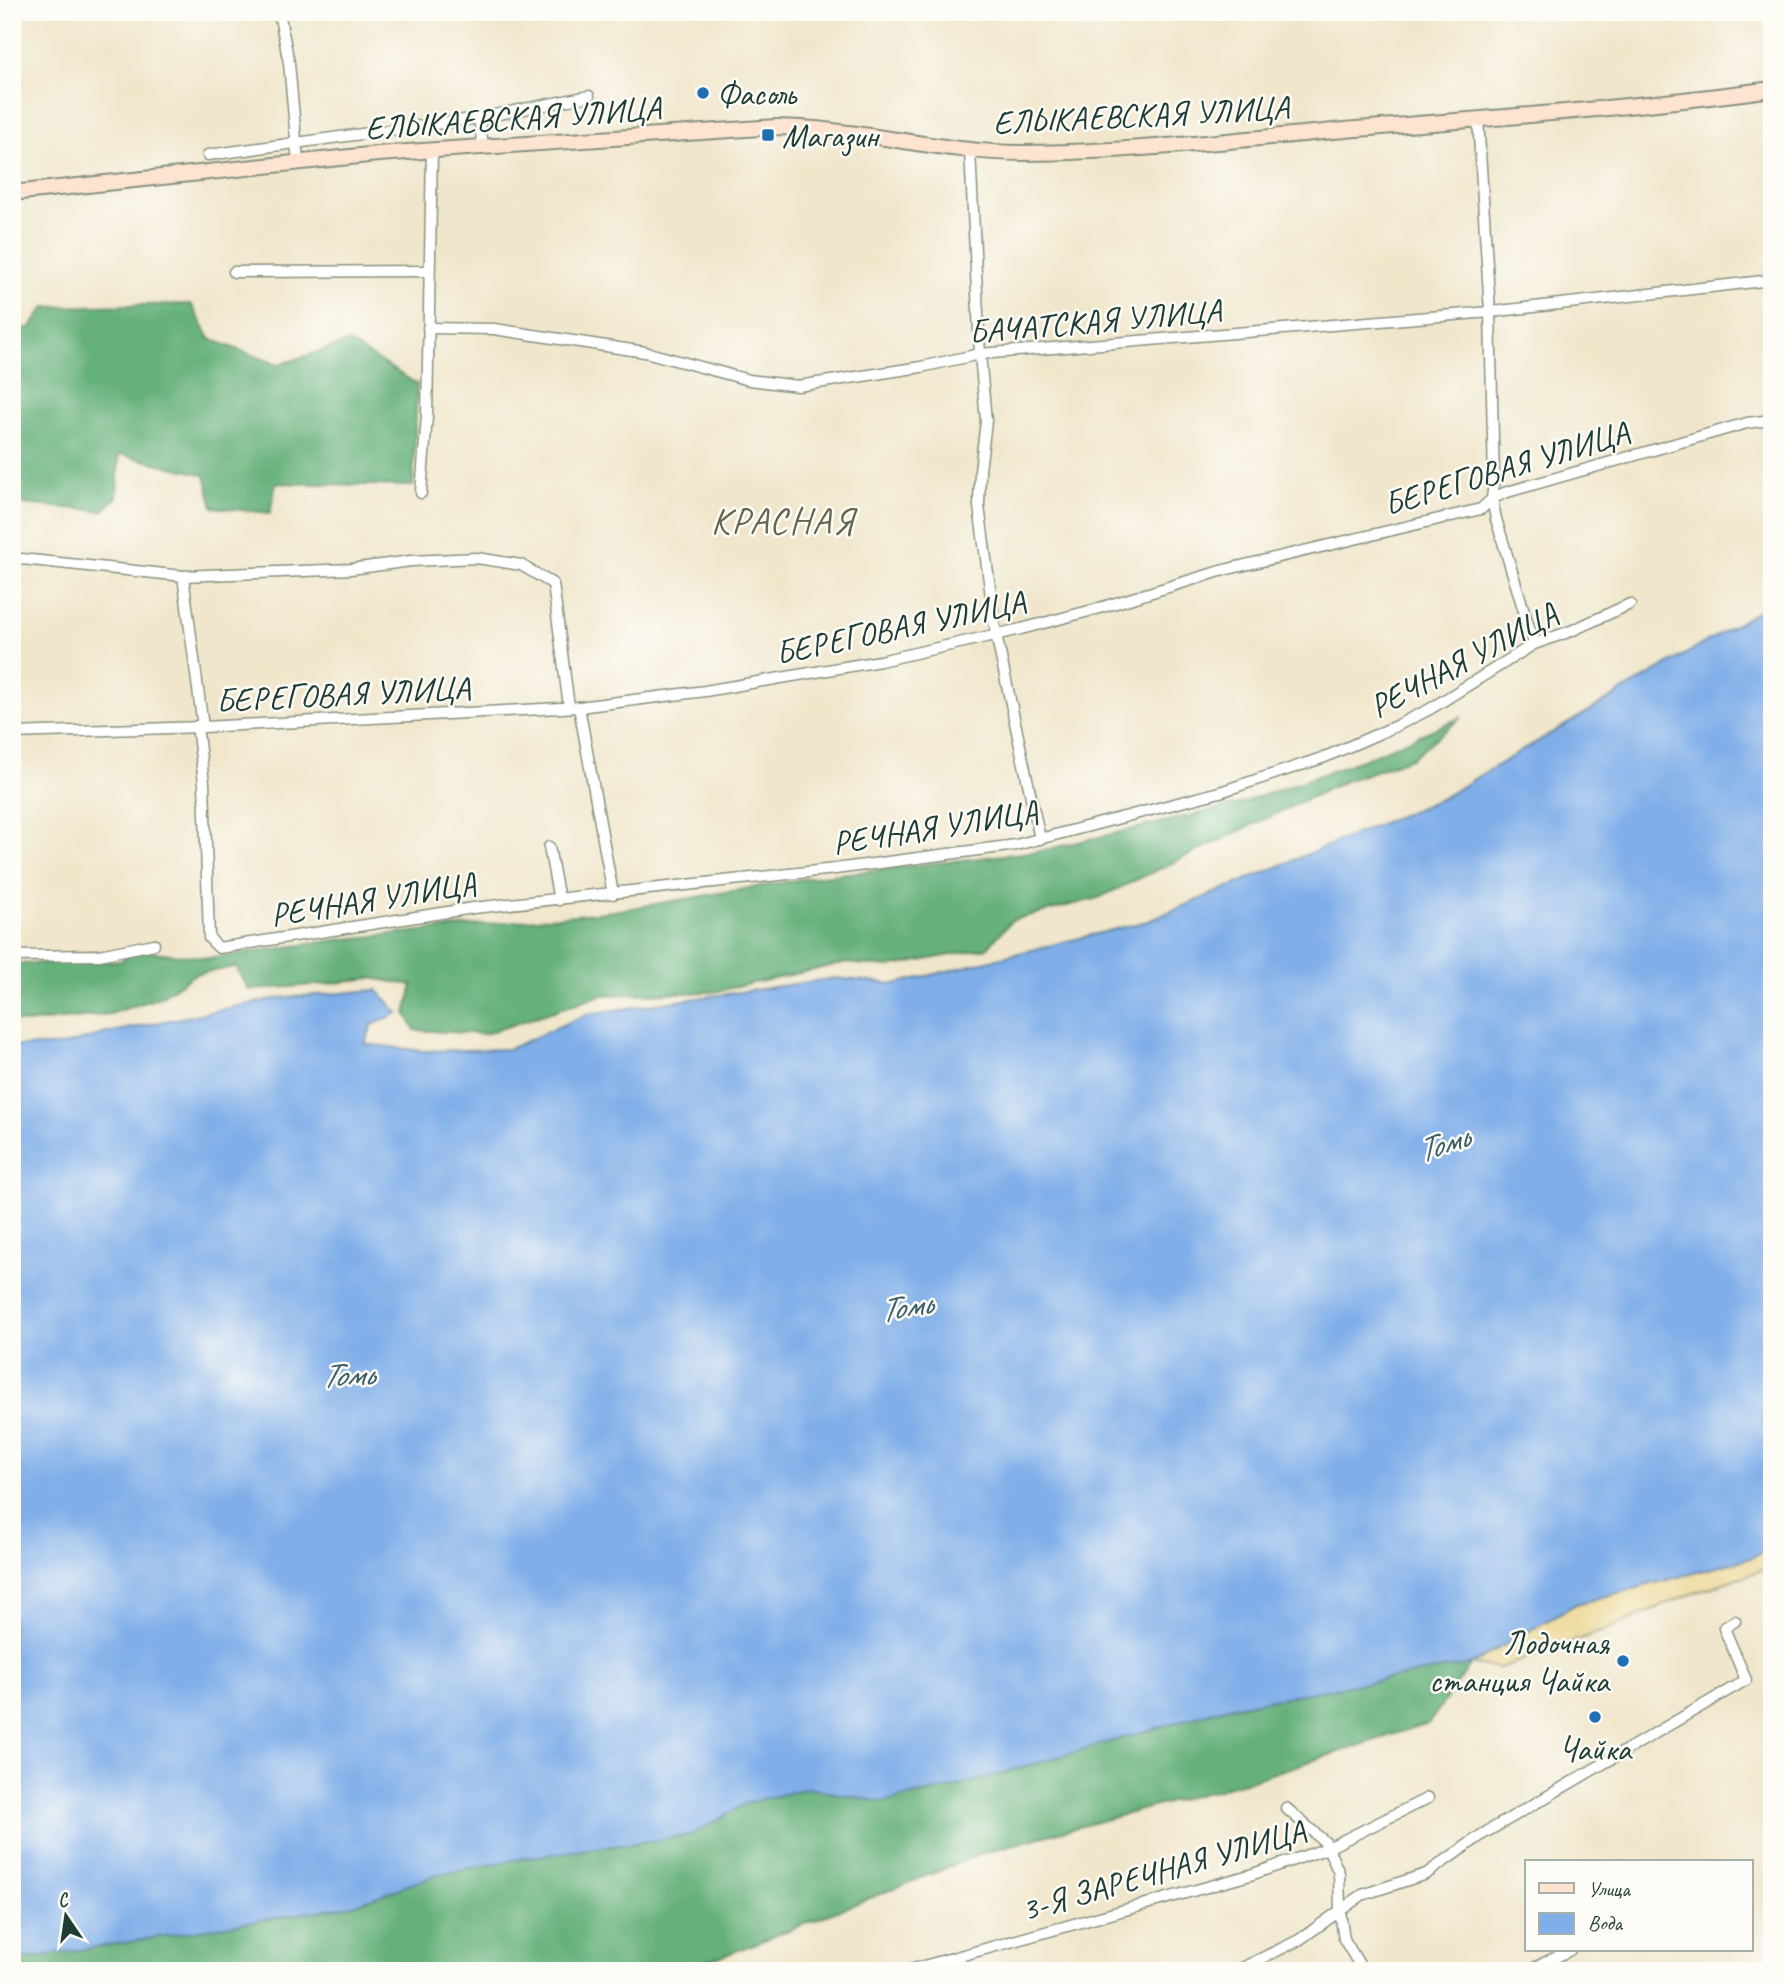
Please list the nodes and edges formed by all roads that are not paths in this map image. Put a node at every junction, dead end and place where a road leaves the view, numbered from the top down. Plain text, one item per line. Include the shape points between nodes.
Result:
1 (279, 12) edge
2 (1772, 89) edge
3 (589, 96) dead end
4 (479, 118) junction
5 (1478, 119) junction
6 (296, 144) junction
7 (483, 146) junction
8 (432, 150) junction
9 (970, 150) junction
10 (208, 155) dead end
11 (298, 162) junction
12 (12, 193) edge
13 (429, 271) junction
14 (234, 272) dead end
15 (1772, 280) edge
16 (1490, 312) junction
17 (428, 328) junction
18 (980, 354) junction
19 (1772, 420) edge
20 (421, 493) dead end
21 (1492, 499) junction
22 (12, 558) edge
23 (183, 576) junction
24 (1630, 604) dead end
25 (996, 634) junction
26 (1534, 644) junction
27 (574, 707) junction
28 (200, 727) junction
29 (12, 733) edge
30 (1040, 839) junction
31 (549, 848) dead end
32 (613, 894) junction
33 (559, 900) junction
34 (154, 944) dead end
35 (12, 956) edge
36 (1735, 1621) dead end
37 (1428, 1798) dead end
38 (1286, 1808) dead end
39 (1328, 1848) junction
40 (1340, 1911) junction
41 (1566, 1952) edge
42 (906, 1971) edge
43 (1237, 1971) edge
44 (1363, 1971) edge
45 (1528, 1971) edge

1 - 6 street
2 - 5 street, ЕЛЫКАЕВСКАЯ УЛИЦА
3 - 4 street
4 - 6 street
4 - 7 street
5 - 9 street, ЕЛЫКАЕВСКАЯ УЛИЦА via 1112,150
5 - 16 street
6 - 10 street
6 - 11 street
7 - 8 street, ЕЛЫКАЕВСКАЯ УЛИЦА
7 - 9 street, ЕЛЫКАЕВСКАЯ УЛИЦА via 790,127
8 - 11 street, ЕЛЫКАЕВСКАЯ УЛИЦА
8 - 13 street
9 - 18 street
11 - 12 street, ЕЛЫКАЕВСКАЯ УЛИЦА
13 - 14 street
13 - 17 street
15 - 16 street, БАЧАТСКАЯ УЛИЦА
16 - 18 street, БАЧАТСКАЯ УЛИЦА
16 - 21 street
17 - 18 street, БАЧАТСКАЯ УЛИЦА via 494,329 645,352 749,380 798,386 921,368
17 - 20 street
18 - 25 street via 986,421 979,506
19 - 21 street, БЕРЕГОВАЯ УЛИЦА via 1747,423
21 - 25 street, БЕРЕГОВАЯ УЛИЦА via 1481,509 1224,570
21 - 26 street
22 - 23 street
23 - 27 street via 477,558 521,565 553,584
23 - 28 street
24 - 26 street, РЕЧНАЯ УЛИЦА
25 - 27 street, БЕРЕГОВАЯ УЛИЦА via 880,661 705,691
25 - 30 street
26 - 30 street, РЕЧНАЯ УЛИЦА via 1430,709 1325,757 1220,792
27 - 28 street, БЕРЕГОВАЯ УЛИЦА
27 - 32 street
28 - 29 street, БЕРЕГОВАЯ УЛИЦА
28 - 33 street, РЕЧНАЯ УЛИЦА via 209,938 219,948 473,908
30 - 32 street, РЕЧНАЯ УЛИЦА
31 - 33 street
32 - 33 street, РЕЧНАЯ УЛИЦА
34 - 35 street via 99,955
36 - 40 street via 1724,1628 1746,1680 1483,1834 1426,1874 1362,1895
37 - 39 street, 3-Я ЗАРЕЧНАЯ УЛИЦА
38 - 39 street
39 - 40 street via 1339,1873
39 - 42 street, 3-Я ЗАРЕЧНАЯ УЛИЦА via 1250,1875
40 - 43 street via 1299,1940
40 - 44 street via 1344,1939
41 - 45 street

